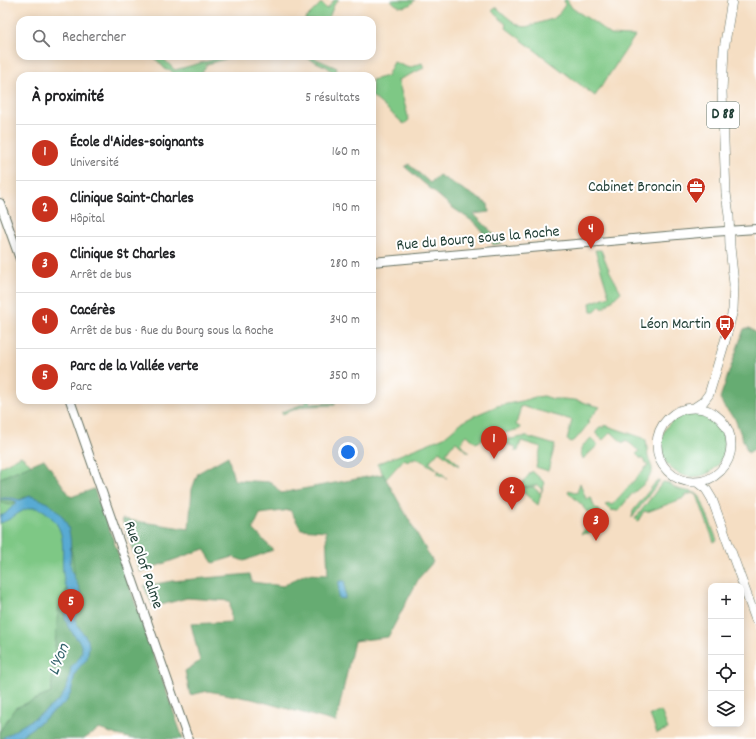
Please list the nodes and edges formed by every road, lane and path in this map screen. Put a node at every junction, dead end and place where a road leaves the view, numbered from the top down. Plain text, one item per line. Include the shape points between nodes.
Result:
1 (732, 0) edge
2 (0, 203) edge
3 (756, 229) edge
4 (730, 231) junction
5 (16, 248) edge
6 (376, 262) edge
7 (709, 394) junction
8 (71, 404) edge
9 (694, 408) junction
10 (713, 414) junction
11 (713, 476) junction
12 (697, 482) junction
13 (712, 499) junction
14 (756, 620) edge
15 (188, 739) edge

1 - 4 main road, D 88 via 724,49 722,92
2 - 5 main road
3 - 4 main road, Rue du Bourg sous la Roche
4 - 6 main road, Rue du Bourg sous la Roche
4 - 7 main road via 733,310
7 - 9 main road
7 - 10 main road
8 - 15 main road, Rue Olof Palme
9 - 10 main road
9 - 12 main road via 682,410 664,423 659,432 657,450 665,468 672,475
10 - 11 main road via 726,427 731,446 725,464
11 - 12 main road
11 - 13 main road
12 - 13 main road via 706,489
13 - 14 main road

